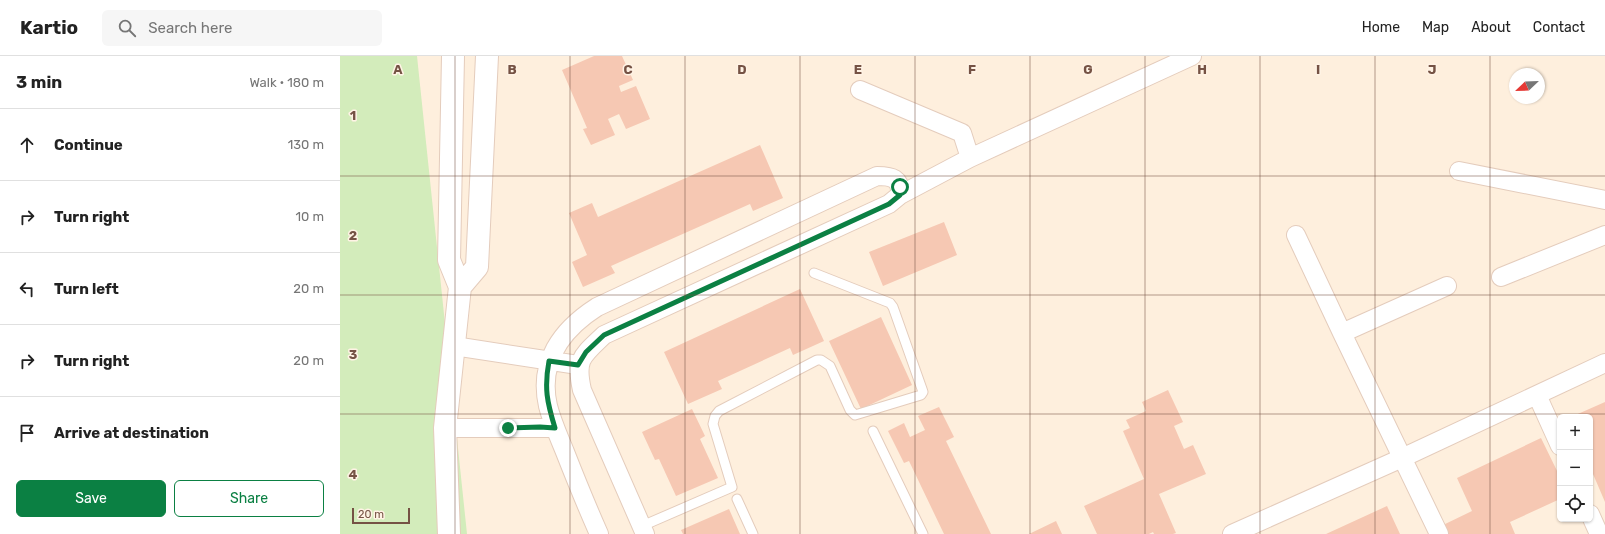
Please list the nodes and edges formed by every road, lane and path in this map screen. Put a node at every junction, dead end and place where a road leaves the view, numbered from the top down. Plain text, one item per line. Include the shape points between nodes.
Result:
1 (453, 56) edge
2 (487, 56) edge
3 (1192, 56) edge
4 (860, 90) dead end
5 (970, 158) junction
6 (1460, 171) dead end
7 (900, 195) junction
8 (1605, 200) edge
9 (1605, 235) edge
10 (1296, 236) dead end
11 (814, 274) dead end
12 (1501, 277) dead end
13 (1447, 286) dead end
14 (460, 287) junction
15 (1342, 333) junction
16 (454, 346) junction
17 (542, 360) junction
18 (1605, 363) edge
19 (578, 365) junction
20 (1537, 394) junction
21 (444, 428) junction
22 (547, 428) junction
23 (873, 431) dead end
24 (1557, 439) edge
25 (1402, 458) junction
26 (737, 499) dead end
27 (1593, 521) edge
28 (644, 530) edge
29 (1242, 532) edge
30 (449, 534) edge
31 (599, 534) edge
32 (753, 534) edge
33 (923, 534) edge
34 (1439, 534) edge
35 (1599, 534) edge

1 - 14 street via 449,260
2 - 14 street via 477,267
3 - 5 street
4 - 5 street via 962,133
5 - 7 street
6 - 8 street
7 - 17 street via 900,187 895,179 877,176 597,307 579,318
7 - 19 street via 889,204 604,335 586,352
9 - 12 street
10 - 15 street
11 - 28 lane via 890,303 894,307 923,392 921,395 855,415 850,410 830,366 817,360 719,411 713,424 732,487
13 - 15 street
14 - 16 street
15 - 25 street
16 - 17 street
16 - 21 street
17 - 19 street
17 - 22 street via 548,406
18 - 20 street
19 - 28 street via 582,390
20 - 24 street
20 - 25 street
21 - 22 street
21 - 30 street
22 - 31 street
23 - 33 lane
25 - 29 street
25 - 34 street
26 - 32 lane
27 - 35 street

